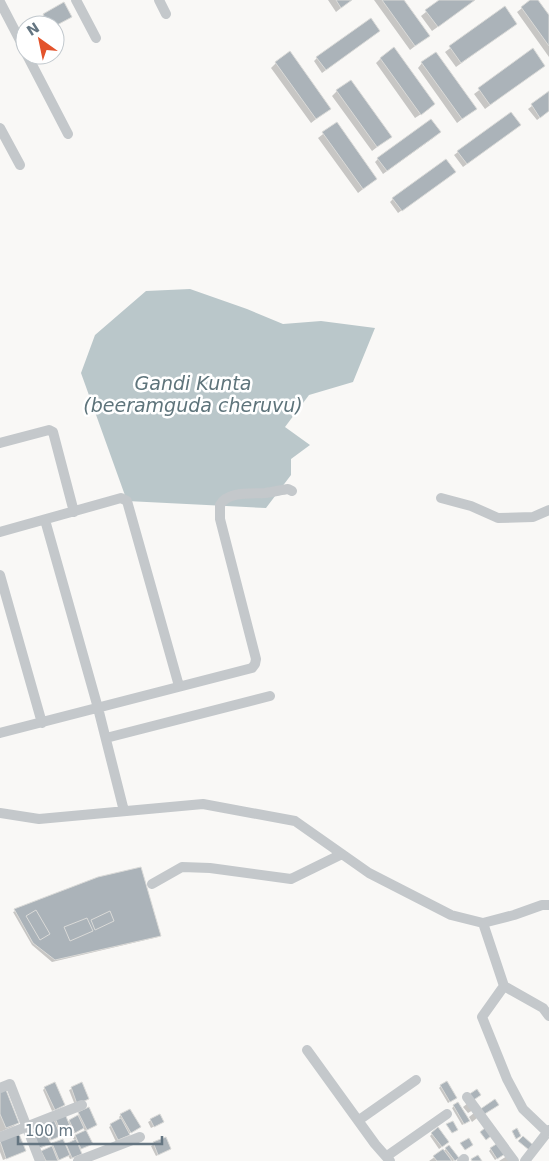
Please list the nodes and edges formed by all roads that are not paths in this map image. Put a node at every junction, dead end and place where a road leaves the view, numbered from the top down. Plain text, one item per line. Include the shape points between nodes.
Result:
1 (76, 0) edge
2 (158, 0) edge
3 (0, 2) edge
4 (166, 14) dead end
5 (15, 31) edge
6 (96, 38) dead end
7 (33, 65) edge
8 (0, 128) edge
9 (68, 134) dead end
10 (20, 165) dead end
11 (0, 444) edge
12 (292, 491) dead end
13 (441, 498) dead end
14 (549, 510) edge
15 (74, 512) junction
16 (45, 520) junction
17 (0, 532) edge
18 (0, 575) edge
19 (180, 686) junction
20 (270, 696) dead end
21 (98, 708) junction
22 (42, 723) junction
23 (0, 733) edge
24 (106, 738) junction
25 (124, 811) junction
26 (0, 813) edge
27 (342, 854) junction
28 (152, 884) dead end
29 (549, 905) edge
30 (482, 923) junction
31 (504, 986) junction
32 (549, 1016) edge
33 (307, 1050) dead end
34 (416, 1080) dead end
35 (0, 1088) edge
36 (467, 1097) dead end
37 (82, 1105) dead end
38 (447, 1114) dead end
39 (359, 1120) junction
40 (26, 1126) junction
41 (548, 1131) edge
42 (0, 1137) edge
43 (140, 1137) dead end
44 (389, 1159) edge
45 (40, 1161) edge
46 (78, 1161) edge
47 (514, 1161) edge
48 (525, 1161) edge

1 - 6 street
2 - 4 street
3 - 5 street
7 - 9 street
8 - 10 street
11 - 15 street via 49,430 53,432
12 - 19 street via 233,496 220,505 220,518 255,664 252,668
13 - 14 street via 498,518 533,517
15 - 16 street
15 - 19 street via 121,498 127,501
16 - 17 street
16 - 21 street
18 - 22 street
19 - 21 street
20 - 24 street
21 - 22 street
21 - 24 street
22 - 23 street
24 - 25 street
25 - 26 street via 39,819
25 - 27 street via 203,804 295,821
27 - 28 street via 291,879 182,867
27 - 30 street via 369,873 451,914
29 - 30 street
30 - 31 street
31 - 32 street via 543,1008
31 - 41 street via 482,1017 523,1109
33 - 39 street
34 - 39 street
35 - 40 street via 10,1084
36 - 47 street
37 - 40 street
38 - 44 street
39 - 44 street
40 - 42 street
40 - 45 street
41 - 48 street
43 - 46 street

